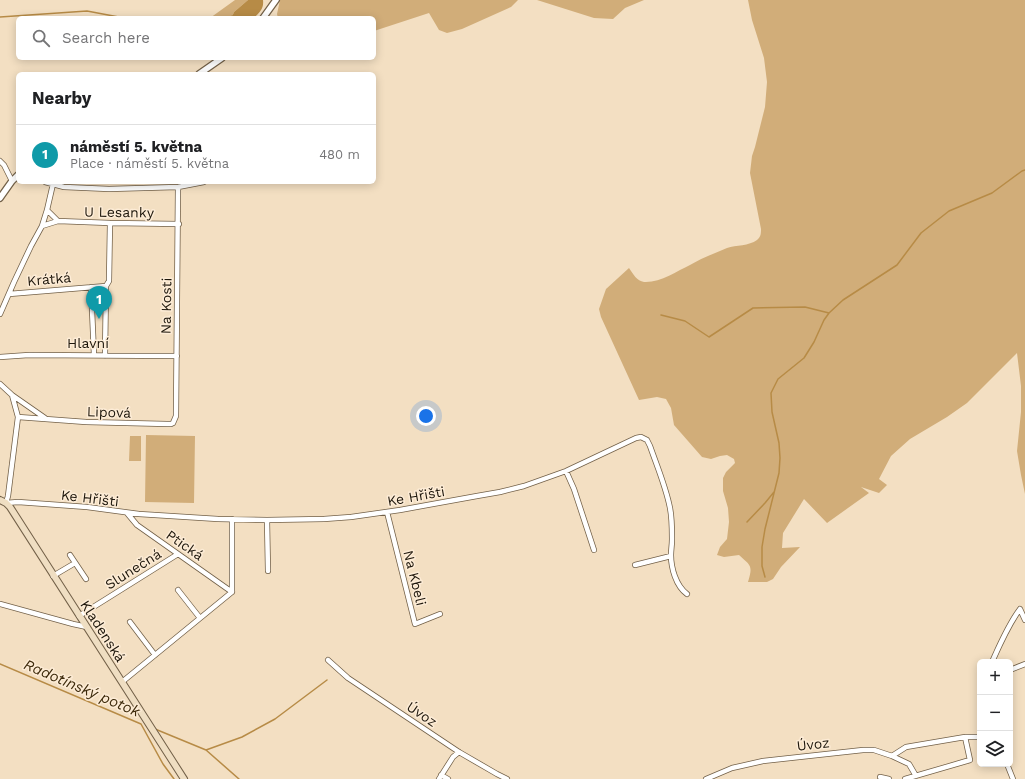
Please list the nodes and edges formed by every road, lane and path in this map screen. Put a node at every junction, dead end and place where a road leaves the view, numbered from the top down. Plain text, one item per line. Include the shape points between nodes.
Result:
1 (276, 0) edge
2 (264, 16) edge
3 (219, 60) edge
4 (202, 72) edge
5 (0, 161) edge
6 (16, 177) edge
7 (12, 181) junction
8 (53, 184) joint
9 (194, 184) edge
10 (178, 187) junction
11 (0, 198) edge
12 (47, 210) junction
13 (58, 221) junction
14 (110, 223) junction
15 (178, 224) junction
16 (42, 226) junction
17 (106, 286) junction
18 (91, 287) junction
19 (9, 294) junction
20 (0, 314) edge
21 (94, 356) junction
22 (105, 356) junction
23 (177, 356) junction
24 (0, 357) edge
25 (0, 384) edge
26 (12, 395) junction
27 (18, 416) junction
28 (46, 418) junction
29 (171, 424) joint
30 (566, 471) junction
31 (0, 500) edge
32 (6, 503) junction
33 (387, 512) junction
34 (127, 513) junction
35 (232, 519) junction
36 (267, 520) junction
37 (594, 550) dead end
38 (178, 554) junction
39 (70, 555) dead end
40 (671, 556) junction
41 (75, 563) junction
42 (635, 565) dead end
43 (268, 571) dead end
44 (53, 576) junction
45 (86, 579) dead end
46 (178, 590) dead end
47 (232, 592) junction
48 (687, 594) dead end
49 (0, 604) edge
50 (440, 614) dead end
51 (79, 616) junction
52 (200, 618) junction
53 (1025, 620) edge
54 (130, 622) dead end
55 (87, 627) junction
56 (155, 655) junction
57 (993, 659) edge
58 (328, 660) dead end
59 (1025, 664) edge
60 (1013, 669) edge
61 (122, 682) junction
62 (965, 736) junction
63 (977, 737) edge
64 (459, 752) junction
65 (892, 756) junction
66 (1008, 767) edge
67 (916, 776) junction
68 (440, 777) edge
69 (880, 777) dead end
70 (184, 779) edge
71 (448, 779) edge
72 (507, 779) edge
73 (706, 779) edge
74 (889, 779) edge
75 (905, 779) edge
76 (1013, 779) edge

1 - 2 street
3 - 4 street
5 - 7 street
6 - 7 street
7 - 11 street
8 - 10 street via 64,187 109,189
8 - 12 street
9 - 10 street
10 - 15 street, Na Kosti
12 - 13 street
12 - 16 street
13 - 14 street, U Lesanky
13 - 16 street, U Lesanky
14 - 15 street, U Lesanky
14 - 17 street via 109,281
15 - 23 street, Na Kosti
16 - 19 street
17 - 18 street, Krátká
17 - 22 street
18 - 19 street, Krátká
18 - 21 street
19 - 20 street
21 - 22 street, Hlavní
21 - 24 street, Hlavní
22 - 23 street, Hlavní
23 - 29 street, Na Kosti via 176,416
25 - 26 street, Lipová
26 - 27 street
26 - 28 street, Lipová
27 - 28 street, Lipová
27 - 32 street
28 - 29 street, Lipová via 86,422
30 - 33 street, Ke Hřišti via 500,492
30 - 37 street
30 - 40 street, Ke Hřišti via 636,438 648,440 670,509
31 - 32 main road, Kladenská
32 - 34 street, Ke Hřišti via 87,507
32 - 44 main road, Kladenská
33 - 36 street, Ke Hřišti via 324,519
33 - 50 street, Na Kbeli via 415,624
34 - 35 street, Ke Hřišti
34 - 38 street, Ptická via 137,525
35 - 36 street, Ke Hřišti
35 - 47 street
36 - 43 street
38 - 47 street, Ptická
38 - 51 street, Slunečná
39 - 41 street, Kladenská
40 - 42 street
40 - 48 street, Ke Hřišti via 676,580
41 - 44 street
41 - 45 street, Kladenská
44 - 51 main road, Kladenská
46 - 52 street
47 - 52 street
49 - 55 street
51 - 55 main road, Kladenská
52 - 56 street
53 - 57 street via 1020,610 1012,619
54 - 56 street
55 - 61 main road, Kladenská
56 - 61 street
58 - 64 street, Úvoz via 348,678
59 - 60 street
61 - 70 main road, Kladenská
62 - 63 street
62 - 65 street via 906,746
62 - 67 street via 970,760
64 - 68 street
64 - 72 street, Úvoz
65 - 67 street, Úvoz via 909,764
65 - 73 street, Úvoz via 874,750 863,750 763,761 732,768
66 - 76 street
67 - 75 street
68 - 71 street
69 - 74 street

